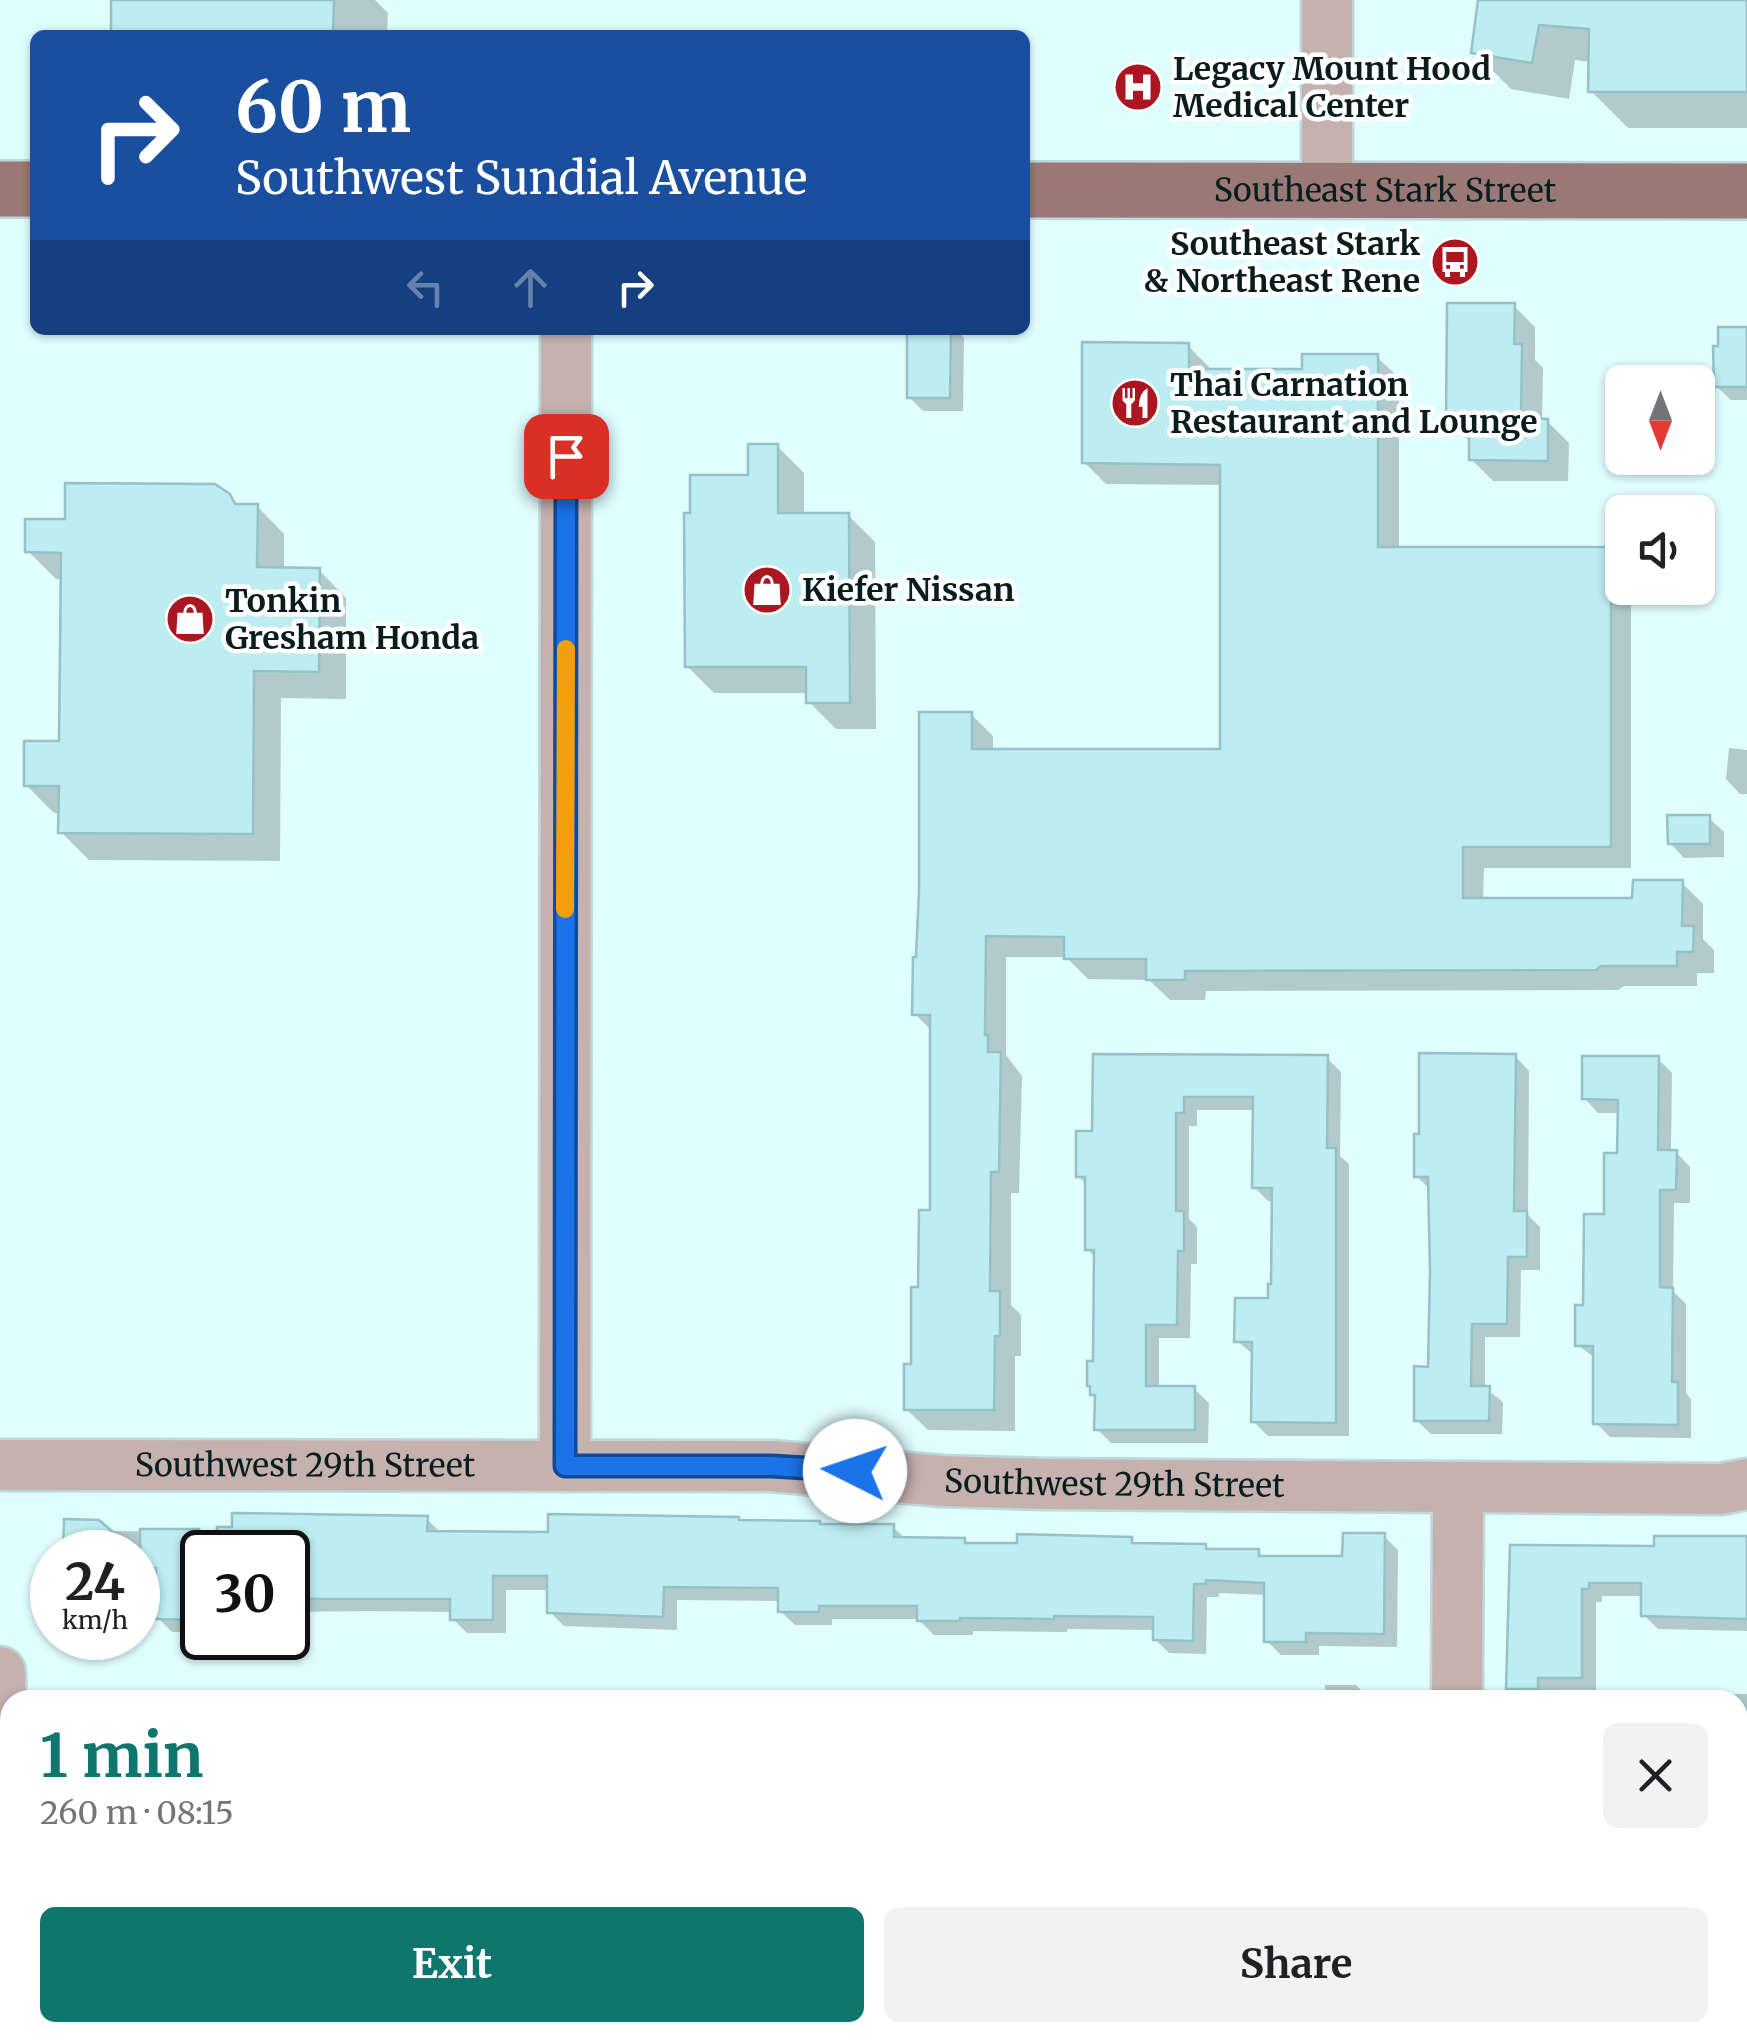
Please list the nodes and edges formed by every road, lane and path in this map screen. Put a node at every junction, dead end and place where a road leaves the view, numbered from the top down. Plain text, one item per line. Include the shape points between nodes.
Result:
1 (1327, 0) edge
2 (0, 189) edge
3 (30, 189) edge
4 (1030, 190) edge
5 (1327, 191) junction
6 (1747, 192) edge
7 (566, 335) edge
8 (0, 1465) edge
9 (565, 1466) junction
10 (1747, 1484) edge
11 (1458, 1487) junction
12 (1457, 1690) edge

1 - 5 street
2 - 3 main road
4 - 5 main road, Southeast Stark Street
5 - 6 main road, Southeast Stark Street
7 - 9 street
8 - 9 street, Southwest 29th Street
9 - 11 street, Southwest 29th Street via 772,1466 1046,1484
10 - 11 street, Southwest 29th Street
11 - 12 street

